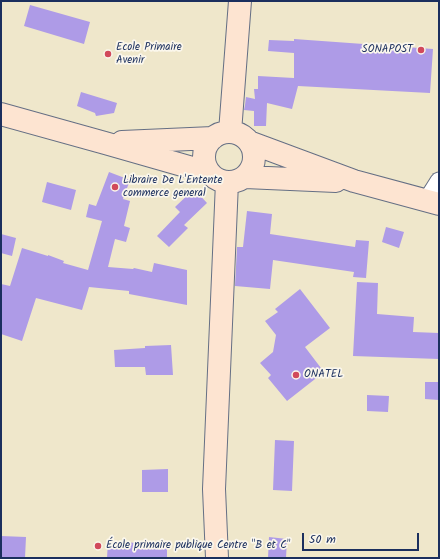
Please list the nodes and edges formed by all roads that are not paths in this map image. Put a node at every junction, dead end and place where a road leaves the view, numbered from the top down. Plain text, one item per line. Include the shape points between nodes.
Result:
1 (240, 1) edge
2 (1, 114) edge
3 (221, 135) junction
4 (105, 142) junction
5 (250, 142) junction
6 (227, 178) junction
7 (354, 181) junction
8 (439, 181) edge
9 (433, 202) edge
10 (217, 558) edge

1 - 3 main road
2 - 4 main road
3 - 4 main road
3 - 5 main road via 241,135
3 - 6 main road via 207,146 204,155 205,165
4 - 6 main road
5 - 6 main road via 255,157 252,168
5 - 7 main road
6 - 7 main road
6 - 10 main road via 214,489
7 - 9 main road
8 - 9 street

